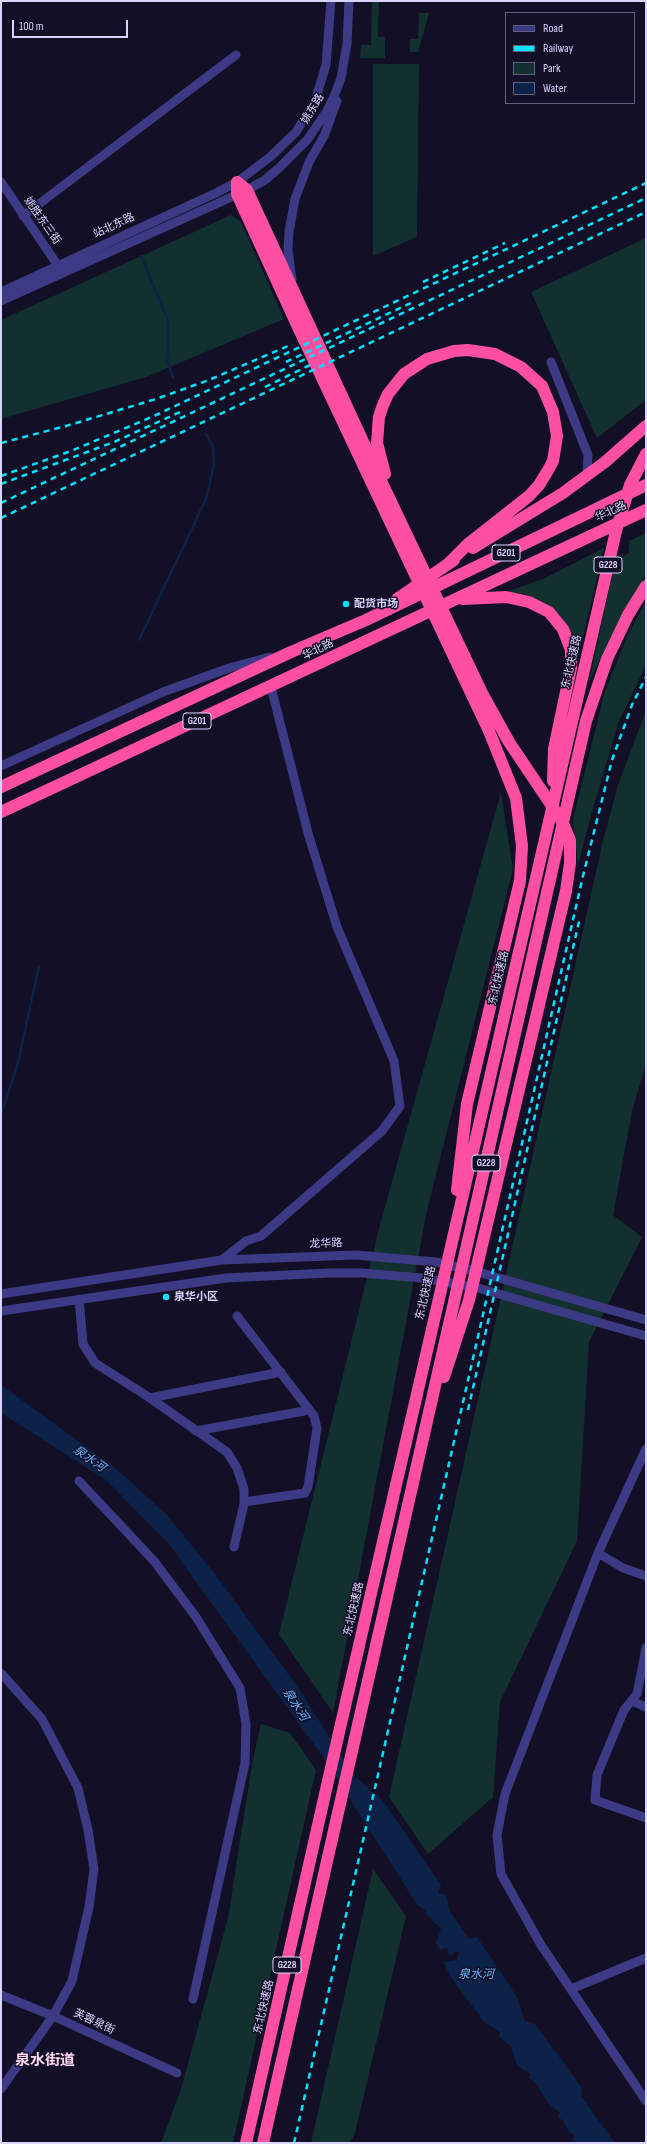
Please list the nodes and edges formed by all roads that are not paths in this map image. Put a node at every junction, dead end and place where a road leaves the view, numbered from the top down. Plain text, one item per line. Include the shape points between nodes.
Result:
1 (331, 1) edge
2 (349, 1) edge
3 (236, 55) dead end
4 (341, 78) junction
5 (1, 182) edge
6 (237, 182) junction
7 (242, 192) junction
8 (23, 216) junction
9 (61, 269) junction
10 (1, 292) edge
11 (298, 299) junction
12 (1, 301) edge
13 (551, 362) dead end
14 (646, 426) edge
15 (646, 454) edge
16 (587, 476) junction
17 (382, 485) junction
18 (646, 485) edge
19 (646, 510) edge
20 (448, 564) junction
21 (646, 586) edge
22 (445, 604) junction
23 (366, 620) junction
24 (291, 652) junction
25 (271, 687) junction
26 (1, 766) edge
27 (1, 787) edge
28 (552, 804) junction
29 (1, 812) edge
30 (454, 1232) junction
31 (222, 1260) junction
32 (1, 1294) edge
33 (79, 1299) junction
34 (1, 1311) edge
35 (237, 1316) dead end
36 (646, 1320) edge
37 (646, 1336) edge
38 (282, 1372) junction
39 (150, 1398) junction
40 (308, 1408) junction
41 (428, 1417) junction
42 (196, 1431) junction
43 (646, 1448) edge
44 (79, 1481) dead end
45 (244, 1502) junction
46 (234, 1547) dead end
47 (598, 1553) junction
48 (646, 1576) edge
49 (646, 1648) edge
50 (1, 1673) edge
51 (632, 1701) junction
52 (646, 1706) edge
53 (646, 1818) edge
54 (646, 1958) edge
55 (571, 1990) junction
56 (1, 1995) edge
57 (193, 1999) dead end
58 (53, 2016) junction
59 (177, 2073) dead end
60 (1, 2089) edge
61 (646, 2101) edge
62 (246, 2143) edge
63 (263, 2143) edge

1 - 6 street, 姚东路 via 326,65 322,83 307,117 283,146
2 - 4 street, 姚东路 via 347,44
3 - 8 street
4 - 7 street, 姚东路 via 327,111 307,140 280,168
4 - 11 street via 332,116 300,182 291,216 289,262
5 - 8 street, 姚胜东三街
6 - 7 highway
6 - 9 street, 站北东路
7 - 9 street, 站北东路
7 - 11 highway
7 - 17 highway via 298,327
8 - 9 street, 姚胜东三街
9 - 10 street, 站北东路
9 - 12 street, 站北东路
11 - 17 highway
13 - 16 street via 588,455
14 - 16 highway
15 - 28 highway, 东北快速路 / G228 via 623,504
16 - 20 highway
17 - 20 highway via 377,443 379,417 388,394 414,366 447,352 482,352 501,357 521,367 542,386 553,412 557,436 547,472 529,496 468,544
17 - 30 highway via 512,783 519,813 522,846 520,881 467,1104
17 - 41 highway via 500,726 562,820 571,850 566,891 462,1325
18 - 23 highway, 华北路 / G201
19 - 22 highway, 华北路 / G201
20 - 23 highway
21 - 41 highway, G228 via 617,636 597,685 586,721
22 - 25 highway, 华北路 / G201
22 - 28 highway via 480,598 518,599 540,606 557,620 563,629 570,650 571,668 554,749
23 - 24 highway, 华北路 / G201
24 - 26 street via 195,679
24 - 27 highway, 华北路 / G201
25 - 29 highway, 华北路 / G201
25 - 31 street via 308,833 337,926 394,1061 400,1106 382,1131 261,1236 246,1241
28 - 30 highway, 东北快速路 / G228
30 - 62 highway, 东北快速路 / G228
31 - 32 street, 龙华路
31 - 36 street, 龙华路 via 356,1255 436,1262
33 - 34 street
33 - 37 street via 226,1278 356,1273 422,1278 478,1288
33 - 39 street via 83,1344 95,1364
35 - 38 street
38 - 39 street
38 - 40 street
39 - 42 street
40 - 42 street via 304,1411
40 - 45 street via 314,1416 317,1428 305,1493
41 - 63 highway, G228
42 - 45 street via 226,1452 237,1468 244,1489
43 - 47 street
44 - 57 street via 154,1561 196,1617 240,1688 246,1724 245,1763
45 - 46 street
47 - 48 street via 623,1568
47 - 55 street via 505,1794 497,1835 501,1874 541,1945
49 - 51 street via 637,1694
50 - 58 street via 42,1719 78,1788 94,1869 90,1907 72,1981
51 - 52 street
51 - 53 street via 624,1710 597,1775 595,1800
54 - 55 street
55 - 61 street
56 - 58 street, 芙蓉泉街
58 - 59 street, 芙蓉泉街
58 - 60 street

